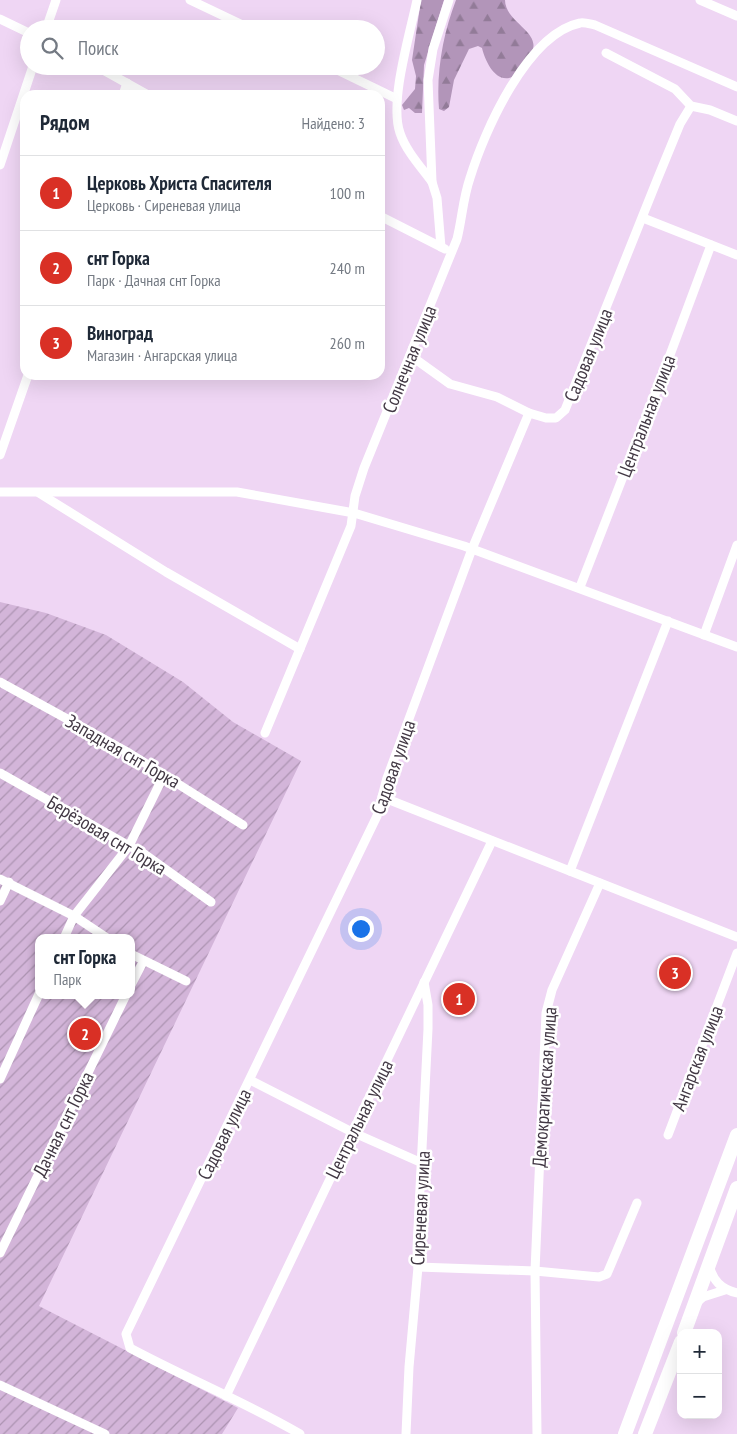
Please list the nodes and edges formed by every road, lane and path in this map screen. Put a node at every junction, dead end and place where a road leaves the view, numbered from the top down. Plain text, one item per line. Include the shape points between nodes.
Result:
1 (56, 0) edge
2 (190, 0) edge
3 (417, 0) edge
4 (449, 0) edge
5 (700, 0) edge
6 (737, 16) edge
7 (0, 19) edge
8 (49, 20) edge
9 (232, 20) edge
10 (20, 29) edge
11 (606, 53) dead end
12 (30, 75) edge
13 (113, 75) edge
14 (347, 75) edge
15 (127, 82) junction
16 (737, 87) edge
17 (25, 90) edge
18 (125, 90) edge
19 (140, 90) edge
20 (378, 90) edge
21 (385, 94) edge
22 (396, 99) junction
23 (20, 105) edge
24 (691, 106) junction
25 (737, 122) edge
26 (0, 165) edge
27 (432, 182) junction
28 (643, 218) junction
29 (385, 219) edge
30 (711, 244) junction
31 (441, 247) junction
32 (452, 253) junction
33 (737, 255) edge
34 (411, 356) junction
35 (26, 380) edge
36 (528, 412) junction
37 (0, 455) edge
38 (0, 492) edge
39 (38, 493) junction
40 (354, 513) junction
41 (737, 546) edge
42 (472, 549) junction
43 (580, 587) junction
44 (668, 620) junction
45 (704, 635) junction
46 (737, 647) edge
47 (300, 649) junction
48 (0, 682) edge
49 (265, 733) dead end
50 (0, 773) edge
51 (164, 775) junction
52 (382, 797) junction
53 (243, 825) dead end
54 (492, 841) junction
55 (129, 846) junction
56 (570, 870) junction
57 (5, 881) edge
58 (600, 883) junction
59 (0, 901) edge
60 (211, 902) dead end
61 (74, 916) junction
62 (66, 934) edge
63 (101, 934) edge
64 (737, 936) edge
65 (737, 954) edge
66 (135, 957) edge
67 (143, 962) junction
68 (135, 977) edge
69 (186, 982) dead end
70 (424, 982) junction
71 (37, 999) edge
72 (124, 999) edge
73 (0, 1079) edge
74 (250, 1080) junction
75 (352, 1132) junction
76 (668, 1135) dead end
77 (737, 1135) edge
78 (422, 1163) junction
79 (737, 1188) edge
80 (637, 1203) dead end
81 (0, 1254) edge
82 (709, 1264) junction
83 (418, 1267) junction
84 (535, 1271) junction
85 (725, 1290) junction
86 (737, 1293) edge
87 (695, 1305) junction
88 (686, 1329) edge
89 (677, 1352) edge
90 (0, 1385) edge
91 (226, 1396) junction
92 (105, 1434) edge
93 (300, 1434) edge
94 (406, 1434) edge
95 (537, 1434) edge
96 (624, 1434) edge
97 (645, 1434) edge

1 - 8 street
2 - 9 street
3 - 22 street
4 - 27 street via 429,68
5 - 6 street
7 - 10 street
11 - 24 street via 675,88
12 - 17 street
13 - 15 street
14 - 20 street
15 - 18 street
15 - 19 street
16 - 32 street, Солнечная улица via 595,25 580,23 562,31 541,47 505,95 488,127 474,163
21 - 22 street
22 - 27 street via 400,135
23 - 26 street
24 - 25 street
24 - 28 street, Садовая улица via 680,124
27 - 31 street via 437,198
28 - 30 street
28 - 36 street, Садовая улица via 565,410 556,418
29 - 31 street
30 - 33 street
30 - 43 street, Центральная улица
31 - 32 street
32 - 34 street, Солнечная улица
34 - 36 street via 450,384 491,395
34 - 40 street, Солнечная улица via 364,468 355,496
35 - 37 street
36 - 42 street, Садовая улица
38 - 39 street
39 - 40 street via 237,492
39 - 47 street
40 - 42 street
40 - 47 street, Солнечная улица
41 - 45 street
42 - 43 street
42 - 52 street, Садовая улица
43 - 44 street
44 - 45 street
44 - 56 street
45 - 46 street
47 - 49 street, Солнечная улица
48 - 51 street, Западная снт Горка
50 - 55 street, Берёзовая снт Горка
51 - 53 street, Западная снт Горка
51 - 55 street
52 - 54 street
52 - 74 street, Садовая улица via 369,834
54 - 56 street
54 - 70 street, Центральная улица
55 - 60 street, Берёзовая снт Горка
55 - 61 street
56 - 58 street
57 - 59 street
57 - 61 street
58 - 64 street
58 - 84 street, Демократическая улица via 552,990 546,1013
61 - 62 street
61 - 63 street
65 - 76 street, Ангарская улица
66 - 67 street
67 - 68 street
67 - 69 street
70 - 75 street, Центральная улица
70 - 78 street, Сиреневая улица via 428,1029
71 - 73 street
72 - 81 street, Дачная снт Горка
74 - 75 street
74 - 91 street, Садовая улица via 126,1336 130,1348
75 - 78 street
75 - 91 street, Центральная улица
77 - 96 main road
78 - 83 street, Сиреневая улица
79 - 82 main road
80 - 84 street via 608,1274 599,1277
82 - 85 street via 713,1276
82 - 87 main road
83 - 84 street
83 - 94 street, Сиреневая улица via 408,1367
84 - 95 street, Демократическая улица
85 - 86 street
85 - 87 street via 703,1297
87 - 88 main road
89 - 97 main road
90 - 92 street
91 - 93 street, Садовая улица

